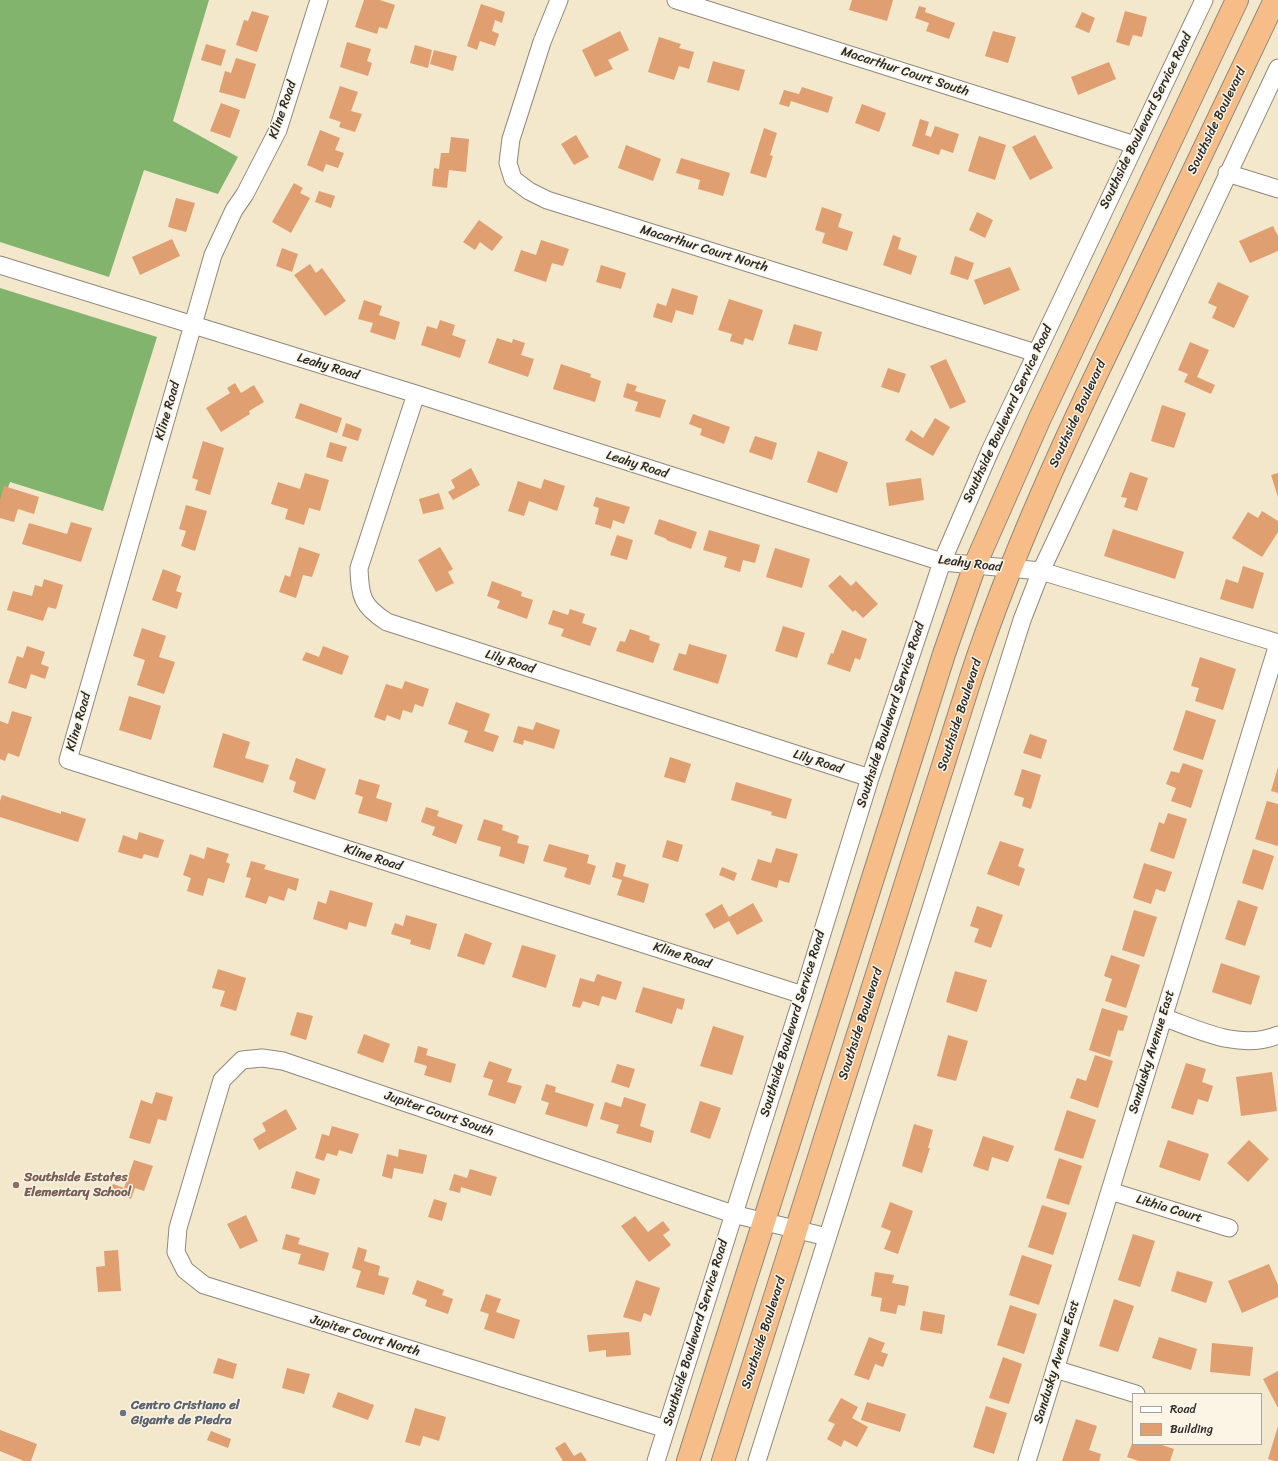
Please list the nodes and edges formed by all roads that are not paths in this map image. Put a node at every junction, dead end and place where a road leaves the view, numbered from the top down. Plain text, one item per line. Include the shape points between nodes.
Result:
1 (319, 0) edge
2 (559, 0) edge
3 (676, 0) edge
4 (1204, 0) edge
5 (1237, 0) edge
6 (1274, 0) edge
7 (1278, 68) edge
8 (1135, 145) junction
9 (1227, 173) junction
10 (1278, 189) edge
11 (0, 265) edge
12 (192, 325) junction
13 (1036, 353) junction
14 (416, 394) junction
15 (942, 562) junction
16 (975, 565) junction
17 (1010, 569) junction
18 (1041, 571) junction
19 (1278, 643) edge
20 (870, 778) junction
21 (803, 995) junction
22 (1163, 1017) junction
23 (1278, 1035) edge
24 (200, 1153) joint
25 (1110, 1191) junction
26 (734, 1214) junction
27 (764, 1221) junction
28 (1229, 1228) dead end
29 (797, 1229) junction
30 (827, 1237) junction
31 (1055, 1369) junction
32 (1133, 1393) edge
33 (666, 1429) junction
34 (656, 1461) edge
35 (688, 1461) edge
36 (724, 1461) edge
37 (757, 1461) edge
38 (1027, 1461) edge

1 - 12 street, Kline Road via 278,130 234,210 213,255
2 - 13 street, Macarthur Court North via 542,42 511,139 508,163 512,179 547,200
3 - 8 street, Macarthur Court South
4 - 8 street, Southside Boulevard Service Road
5 - 16 highway via 1040,418
6 - 17 highway, Southside Boulevard via 1107,351
7 - 9 street
8 - 13 street, Southside Boulevard Service Road
9 - 10 street
9 - 18 street
11 - 12 street, Leahy Road
12 - 14 street, Leahy Road
12 - 21 street, Kline Road via 68,760
13 - 15 street, Southside Boulevard Service Road
14 - 15 street, Leahy Road
14 - 20 street, Lily Road via 359,568 360,590 366,604 376,615 387,622
15 - 16 street, Leahy Road
15 - 20 street, Southside Boulevard Service Road
16 - 17 street, Leahy Road
16 - 27 highway via 944,654
17 - 18 street, Leahy Road
17 - 29 highway, Southside Boulevard via 972,673
18 - 19 street, Leahy Road
18 - 30 street via 1022,620
19 - 22 street, Sandusky Avenue East
20 - 21 street, Southside Boulevard Service Road
21 - 26 street, Southside Boulevard Service Road
22 - 23 street via 1236,1040 1253,1040
22 - 25 street, Sandusky Avenue East
24 - 26 street, Jupiter Court South via 222,1080 242,1060 262,1058 283,1061
24 - 33 street, Jupiter Court North via 178,1228 176,1252 185,1270 204,1285
25 - 28 street, Lithia Court
25 - 31 street, Sandusky Avenue East
26 - 27 street, Jupiter Court South
26 - 33 street, Southside Boulevard Service Road
27 - 29 street, Jupiter Court South
27 - 35 highway
29 - 30 street, Jupiter Court South
29 - 36 highway, Southside Boulevard
30 - 37 street
31 - 32 street
31 - 38 street, Sandusky Avenue East
33 - 34 street, Southside Boulevard Service Road

